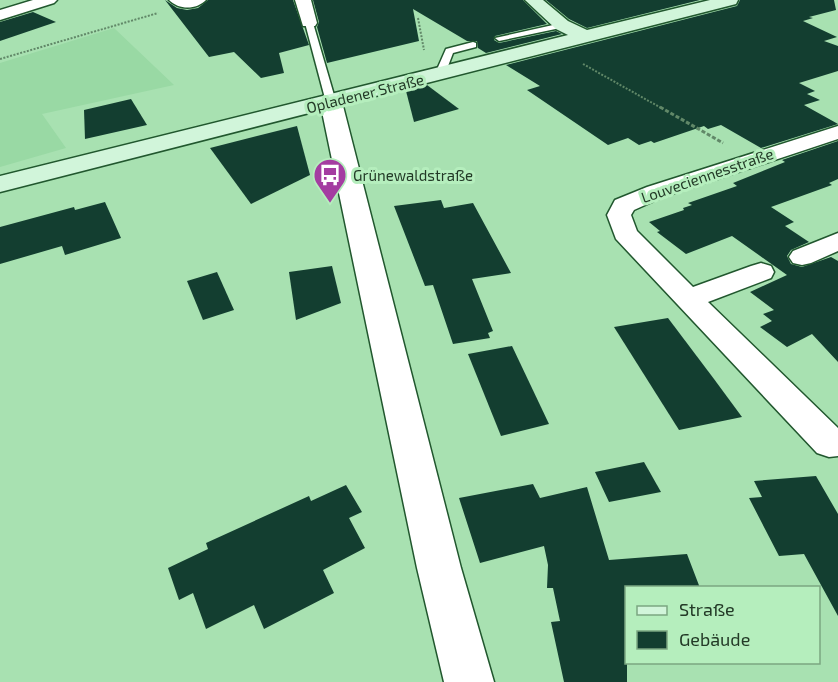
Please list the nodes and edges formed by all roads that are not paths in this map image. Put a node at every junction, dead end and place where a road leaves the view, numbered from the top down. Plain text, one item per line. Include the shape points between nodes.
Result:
1 (49, 0) edge
2 (303, 0) edge
3 (533, 0) edge
4 (730, 0) edge
5 (0, 15) edge
6 (309, 23) joint
7 (562, 25) junction
8 (500, 28) dead end
9 (537, 30) junction
10 (474, 35) dead end
11 (499, 38) dead end
12 (586, 38) junction
13 (473, 45) dead end
14 (449, 51) junction
15 (440, 74) junction
16 (331, 102) junction
17 (838, 132) edge
18 (0, 184) edge
19 (838, 241) edge
20 (802, 257) dead end
21 (761, 272) dead end
22 (688, 299) junction
23 (835, 446) edge
24 (469, 682) edge

1 - 5 street
2 - 6 street
3 - 7 main road
4 - 12 main road, Opladener Straße
6 - 16 lane
7 - 9 lane
7 - 12 main road
8 - 9 lane
9 - 11 lane
10 - 14 lane via 454,40
12 - 15 main road, Opladener Straße
13 - 14 lane
14 - 15 lane
15 - 16 main road, Opladener Straße
16 - 18 main road, Opladener Straße
16 - 24 street
17 - 22 street, Louveciennesstraße via 624,205 619,215 625,234
19 - 20 street
21 - 22 street
22 - 23 street, Louveciennesstraße

